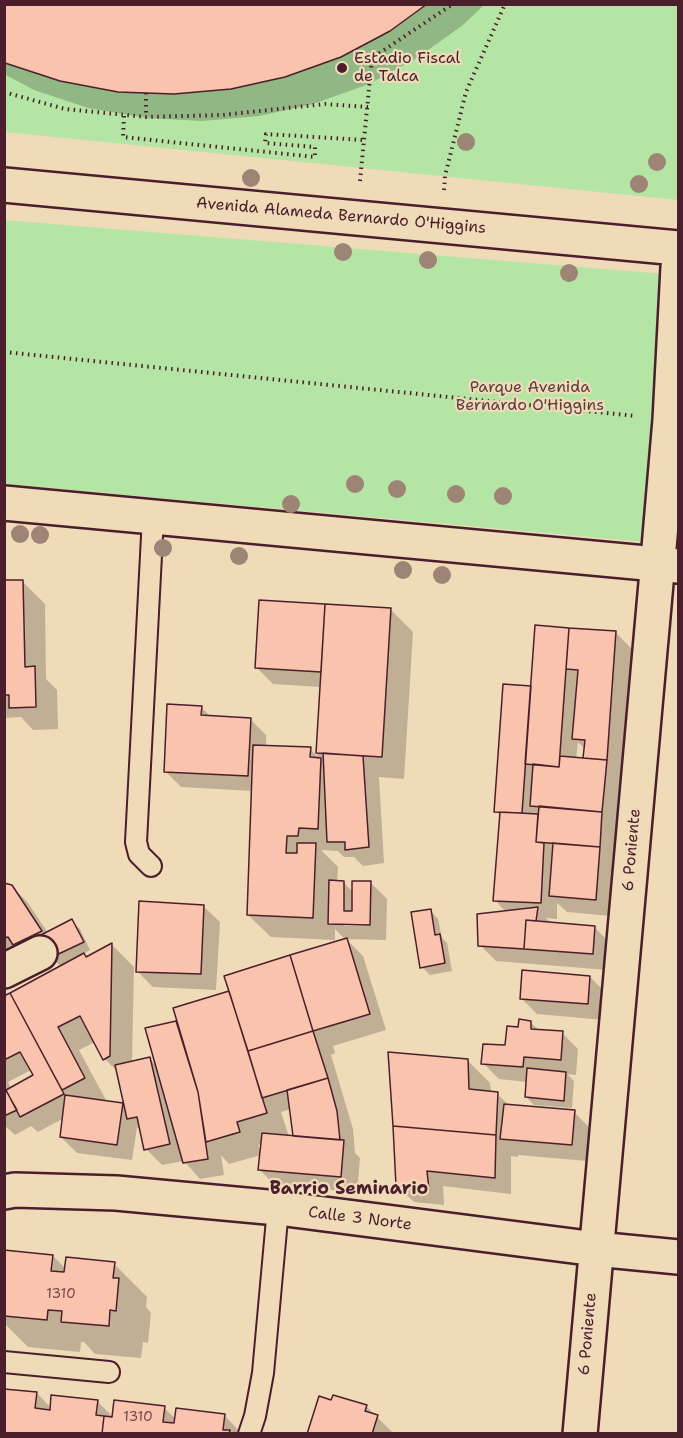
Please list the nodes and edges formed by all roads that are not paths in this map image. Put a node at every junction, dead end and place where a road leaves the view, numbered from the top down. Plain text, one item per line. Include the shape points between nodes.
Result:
1 (4, 185) edge
2 (678, 248) edge
3 (678, 267) edge
4 (4, 503) edge
5 (153, 517) junction
6 (668, 565) edge
7 (151, 866) dead end
8 (40, 953) dead end
9 (4, 971) edge
10 (4, 1192) edge
11 (278, 1208) junction
12 (596, 1249) junction
13 (678, 1257) edge
14 (4, 1362) edge
15 (109, 1372) dead end
16 (249, 1434) edge
17 (579, 1434) edge

1 - 2 street, Avenida Alameda Bernardo O'Higgins
3 - 6 street, 6 Poniente
4 - 5 street
5 - 6 street
5 - 7 lane via 136,842 139,854
6 - 12 street, 6 Poniente
8 - 9 street
10 - 11 street, Calle 3 Norte via 116,1193
11 - 12 street, Calle 3 Norte
11 - 16 lane via 263,1373
12 - 13 street, Calle 3 Norte
12 - 17 street, 6 Poniente
14 - 15 lane

